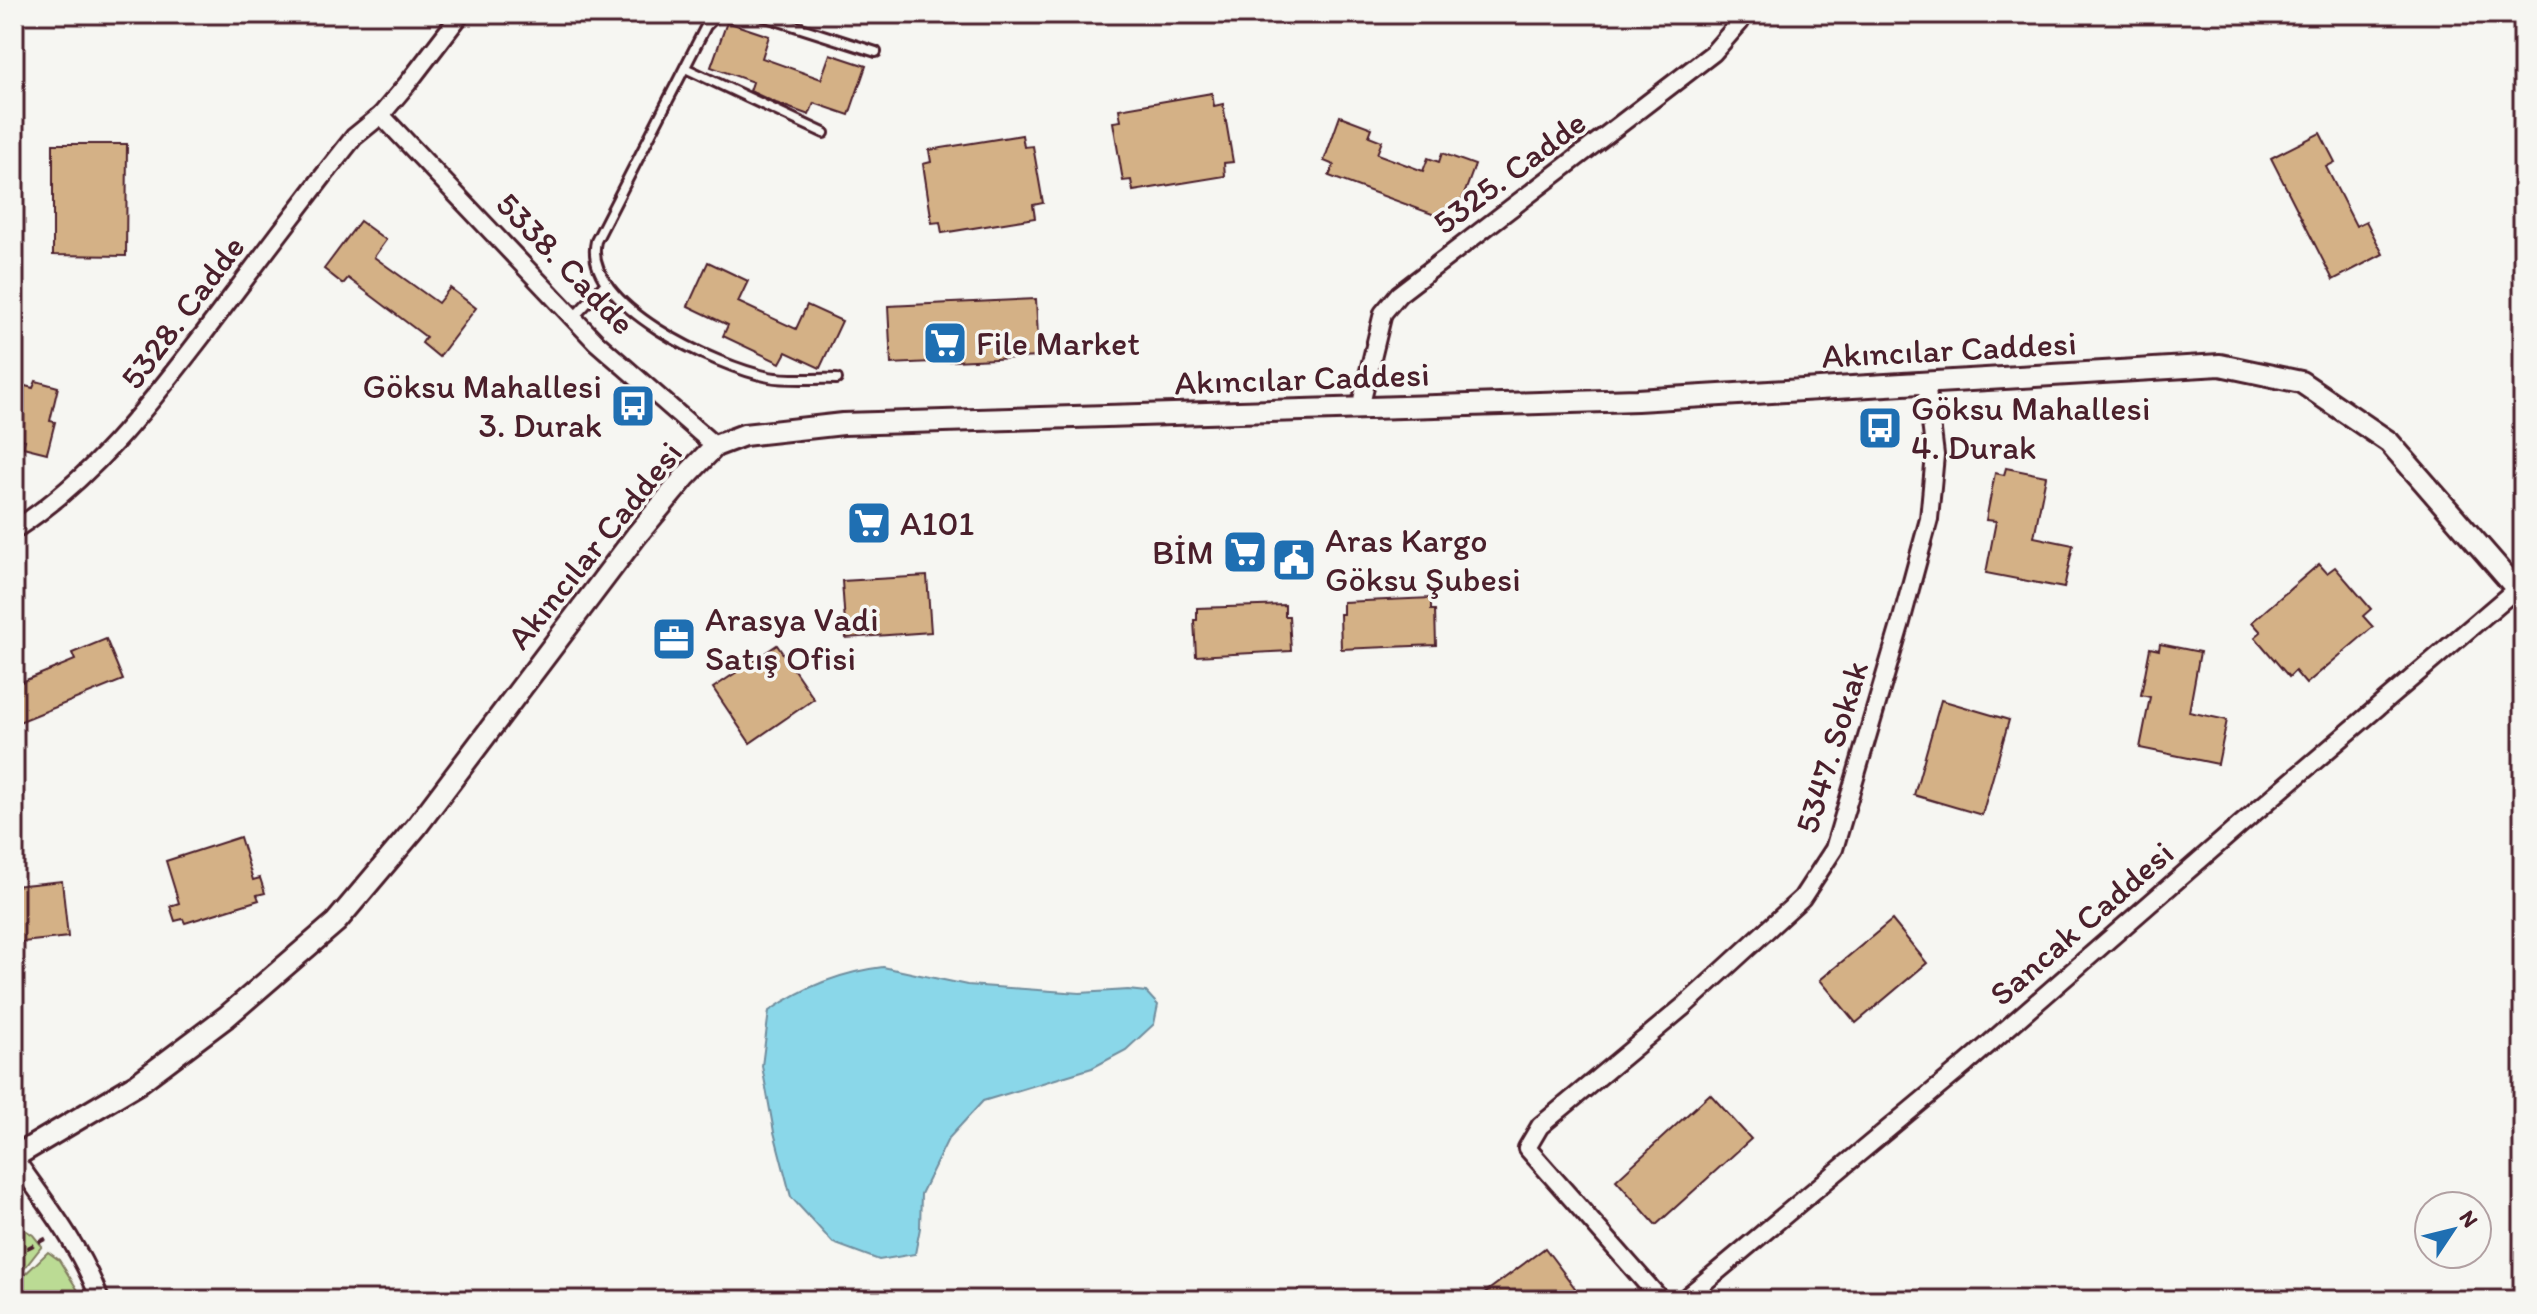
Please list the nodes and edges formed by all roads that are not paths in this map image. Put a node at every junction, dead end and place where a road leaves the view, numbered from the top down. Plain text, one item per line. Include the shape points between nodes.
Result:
1 (461, 14) edge
2 (718, 14) edge
3 (757, 14) edge
4 (1743, 14) edge
5 (876, 52) dead end
6 (685, 68) junction
7 (381, 115) junction
8 (824, 133) dead end
9 (606, 283) junction
10 (574, 317) junction
11 (837, 379) dead end
12 (1926, 382) junction
13 (1360, 408) junction
14 (715, 446) junction
15 (14, 530) edge
16 (2521, 590) edge
17 (14, 1157) edge
18 (100, 1300) edge
19 (1661, 1300) edge
20 (1683, 1300) edge

1 - 7 street, 5328. Cadde
2 - 6 lane
3 - 5 lane
4 - 13 street, 5325. Cadde via 1713,53 1399,294 1383,313
6 - 8 lane
6 - 9 lane via 596,241 593,254
7 - 10 street, 5338. Cadde
7 - 15 street, 5328. Cadde via 354,137 145,411 67,490
9 - 10 lane
9 - 11 lane via 614,295 691,350 770,377
10 - 14 street, 5338. Cadde
12 - 13 street, Akıncılar Caddesi via 1637,400
12 - 16 street, Akıncılar Caddesi via 2220,365 2301,382 2389,442
12 - 19 street, 5347. Sokak via 1935,455 1929,519 1834,849 1802,898 1684,1006 1540,1126 1527,1148
13 - 14 street, Akıncılar Caddesi via 843,424 744,435
14 - 17 street, Akıncılar Caddesi via 636,536 417,826 336,922 226,1017 137,1084
16 - 20 street, Sancak Caddesi
17 - 18 street via 65,1229

